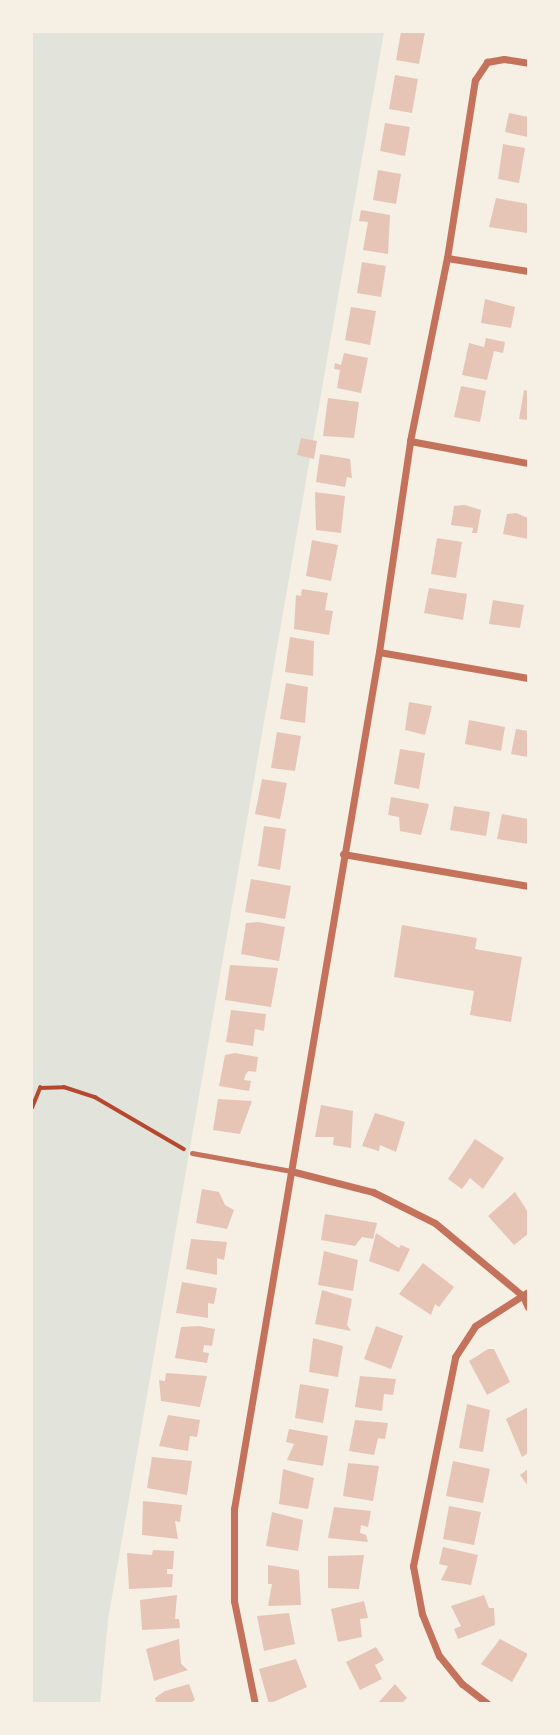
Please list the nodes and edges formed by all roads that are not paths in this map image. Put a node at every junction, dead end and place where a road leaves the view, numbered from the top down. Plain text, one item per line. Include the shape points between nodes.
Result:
1 (528, 63) edge
2 (447, 258) junction
3 (528, 271) edge
4 (410, 441) junction
5 (528, 463) edge
6 (380, 652) junction
7 (528, 678) edge
8 (343, 854) junction
9 (528, 886) edge
10 (192, 1153) road end
11 (291, 1171) junction
12 (526, 1294) edge
13 (528, 1307) edge
14 (255, 1703) edge
15 (488, 1703) edge

1 - 2 street via 487,62 475,80
2 - 3 street
2 - 4 street
4 - 5 street
4 - 6 street
6 - 7 street
6 - 8 street
8 - 9 street
8 - 11 street
10 - 11 lane
11 - 12 street via 373,1192 435,1223
11 - 14 street via 234,1509 234,1601
12 - 13 street
12 - 15 street via 475,1326 455,1357 413,1566 422,1614 439,1656 462,1684

